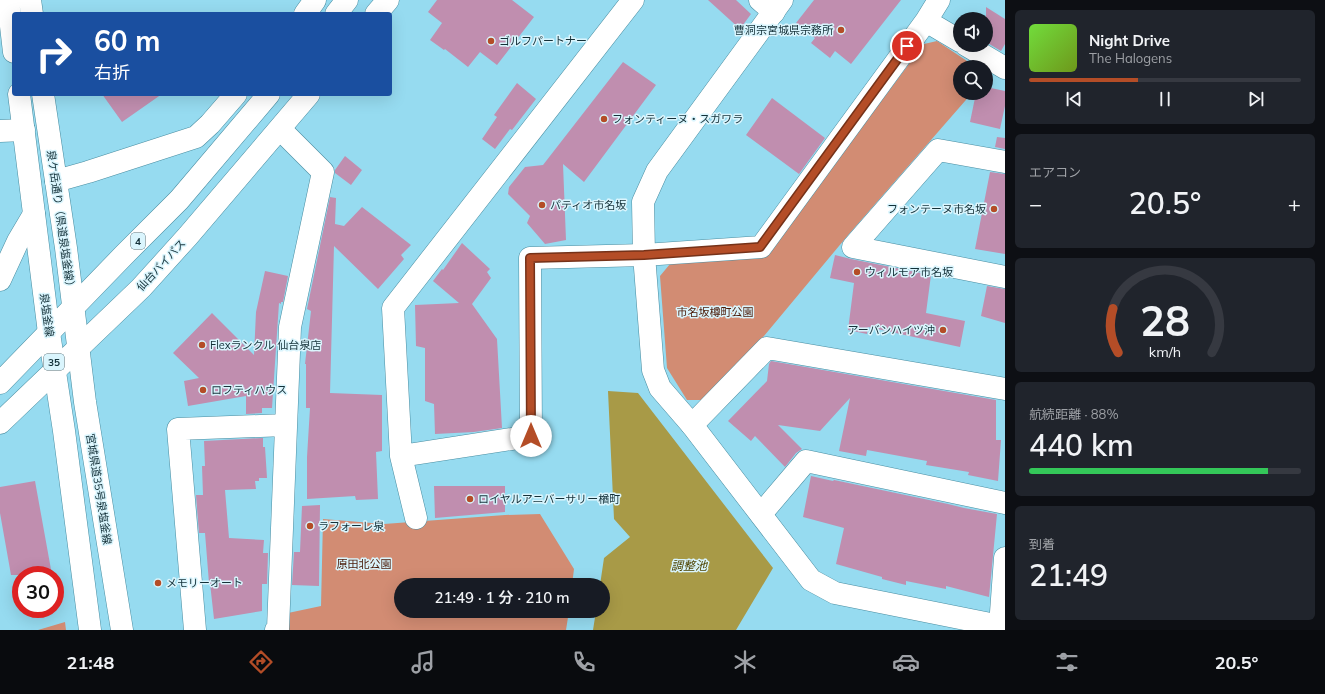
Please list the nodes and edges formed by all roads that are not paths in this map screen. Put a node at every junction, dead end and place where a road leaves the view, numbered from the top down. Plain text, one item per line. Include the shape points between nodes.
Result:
1 (8, 0) edge
2 (30, 0) edge
3 (315, 0) edge
4 (347, 0) edge
5 (388, 0) edge
6 (633, 0) edge
7 (939, 0) edge
8 (772, 4) edge
9 (32, 12) edge
10 (306, 12) edge
11 (338, 12) edge
12 (378, 12) edge
13 (926, 21) junction
14 (12, 35) edge
15 (953, 37) edge
16 (978, 52) edge
17 (1005, 68) edge
18 (19, 96) edge
19 (43, 96) edge
20 (234, 96) edge
21 (267, 96) edge
22 (308, 96) edge
23 (280, 129) junction
24 (24, 130) junction
25 (0, 131) edge
26 (1005, 162) edge
27 (56, 181) junction
28 (34, 214) junction
29 (644, 255) junction
30 (1005, 277) edge
31 (0, 280) edge
32 (73, 308) junction
33 (49, 333) junction
34 (78, 348) junction
35 (55, 370) junction
36 (0, 383) edge
37 (1005, 389) edge
38 (0, 423) edge
39 (285, 425) junction
40 (692, 425) junction
41 (401, 456) junction
42 (1005, 503) edge
43 (761, 514) junction
44 (416, 518) dead end
45 (1005, 558) edge
46 (1003, 627) edge
47 (90, 630) edge
48 (122, 630) edge
49 (195, 630) edge
50 (276, 630) edge

1 - 14 main road
2 - 9 main road
3 - 10 main road
4 - 11 main road
5 - 12 main road
6 - 41 main road via 393,308
7 - 13 main road
8 - 29 main road via 657,171 643,202
13 - 15 main road
13 - 29 main road via 760,247
16 - 17 main road
18 - 24 main road, 泉塩釜線 / 35
19 - 27 main road, 泉ケ岳通り（県道泉塩釜線） / 35
20 - 27 main road via 196,137
21 - 32 main road, 4 via 179,200
22 - 23 main road, 仙台バイパス
23 - 34 main road, 仙台バイパス via 141,288
23 - 39 main road via 323,172 290,327
24 - 25 main road
24 - 28 main road, 泉塩釜線 / 35
26 - 30 main road via 938,150 853,248
27 - 32 main road, 泉ケ岳通り（県道泉塩釜線） / 35
28 - 31 main road
28 - 33 main road, 泉塩釜線 / 35
29 - 40 main road via 652,370 660,388
29 - 41 main road via 530,258 531,436
32 - 33 main road, 4
32 - 34 main road, 泉ケ岳通り（県道泉塩釜線） / 35
33 - 35 main road, 泉塩釜線 / 35
33 - 36 main road, 4
34 - 35 main road, 仙台バイパス
34 - 48 main road, 宮城県道35号泉塩釜線 / 35
35 - 38 main road, 仙台バイパス
35 - 47 main road, 泉塩釜線 / 35
37 - 40 main road via 767,348
39 - 49 main road via 178,429
39 - 50 main road
40 - 43 main road
41 - 44 main road
42 - 43 main road via 806,461
43 - 46 main road via 811,580 835,593
45 - 46 main road

